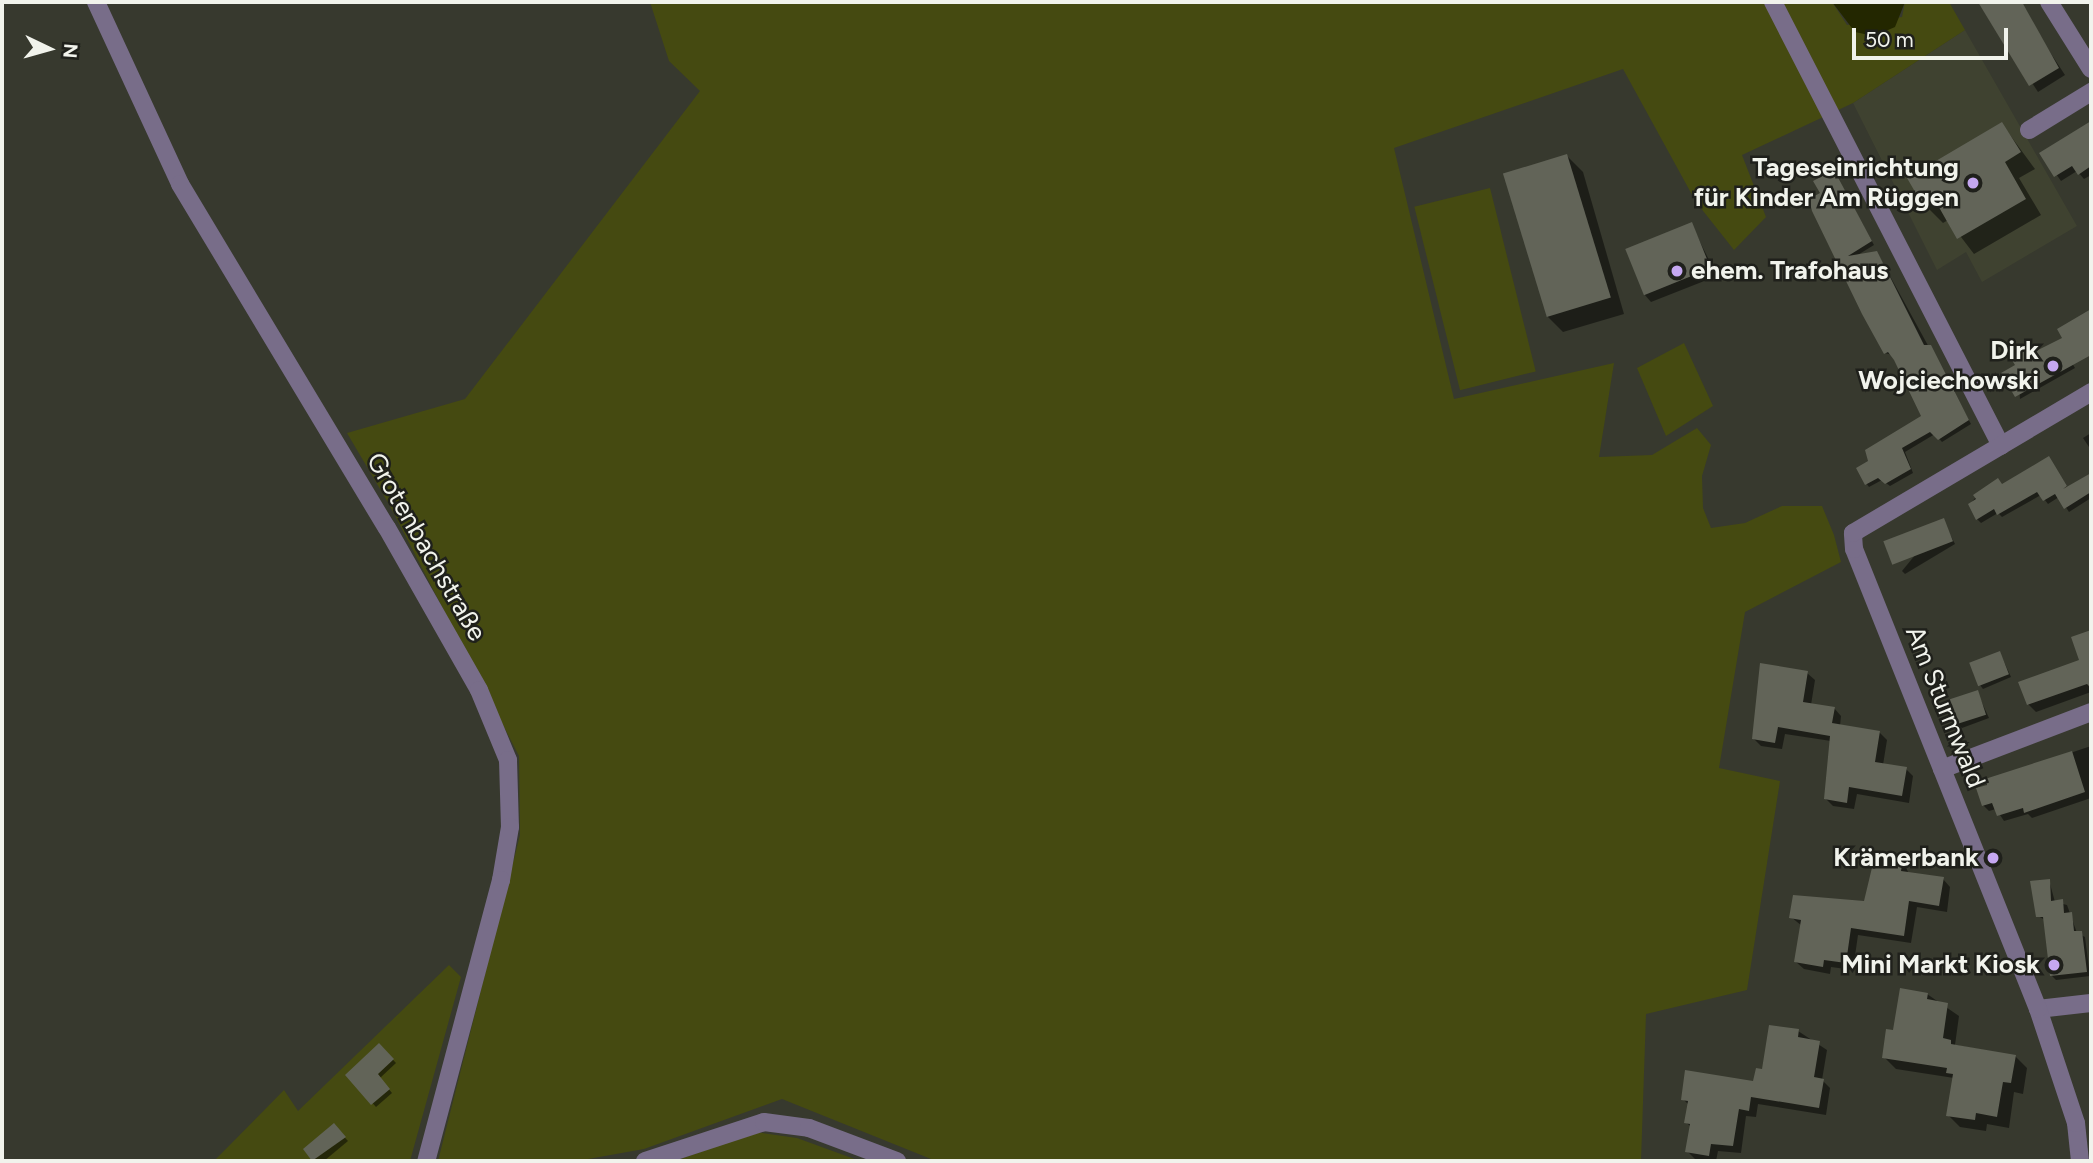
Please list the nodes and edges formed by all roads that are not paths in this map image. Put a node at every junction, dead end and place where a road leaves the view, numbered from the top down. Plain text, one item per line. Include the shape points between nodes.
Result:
1 (96, 2) edge
2 (1773, 2) edge
3 (2049, 2) edge
4 (2091, 69) edge
5 (2091, 92) edge
6 (2029, 130) dead end
7 (2091, 392) edge
8 (2001, 446) junction
9 (2091, 712) edge
10 (1942, 769) junction
11 (2091, 1003) edge
12 (2038, 1009) junction
13 (426, 1161) edge
14 (645, 1161) edge
15 (897, 1161) edge
16 (2080, 1161) edge

1 - 13 street, Grotenbachstraße via 180,184 400,551 478,690 508,760 510,827 500,880
2 - 8 street
3 - 4 street
5 - 6 street
7 - 8 street, Am Sturmwald
8 - 10 street, Am Sturmwald via 1853,533 1854,549
9 - 10 street
10 - 12 street, Am Sturmwald
11 - 12 street
12 - 16 street, Am Sturmwald via 2076,1123
14 - 15 street via 764,1122 809,1128

